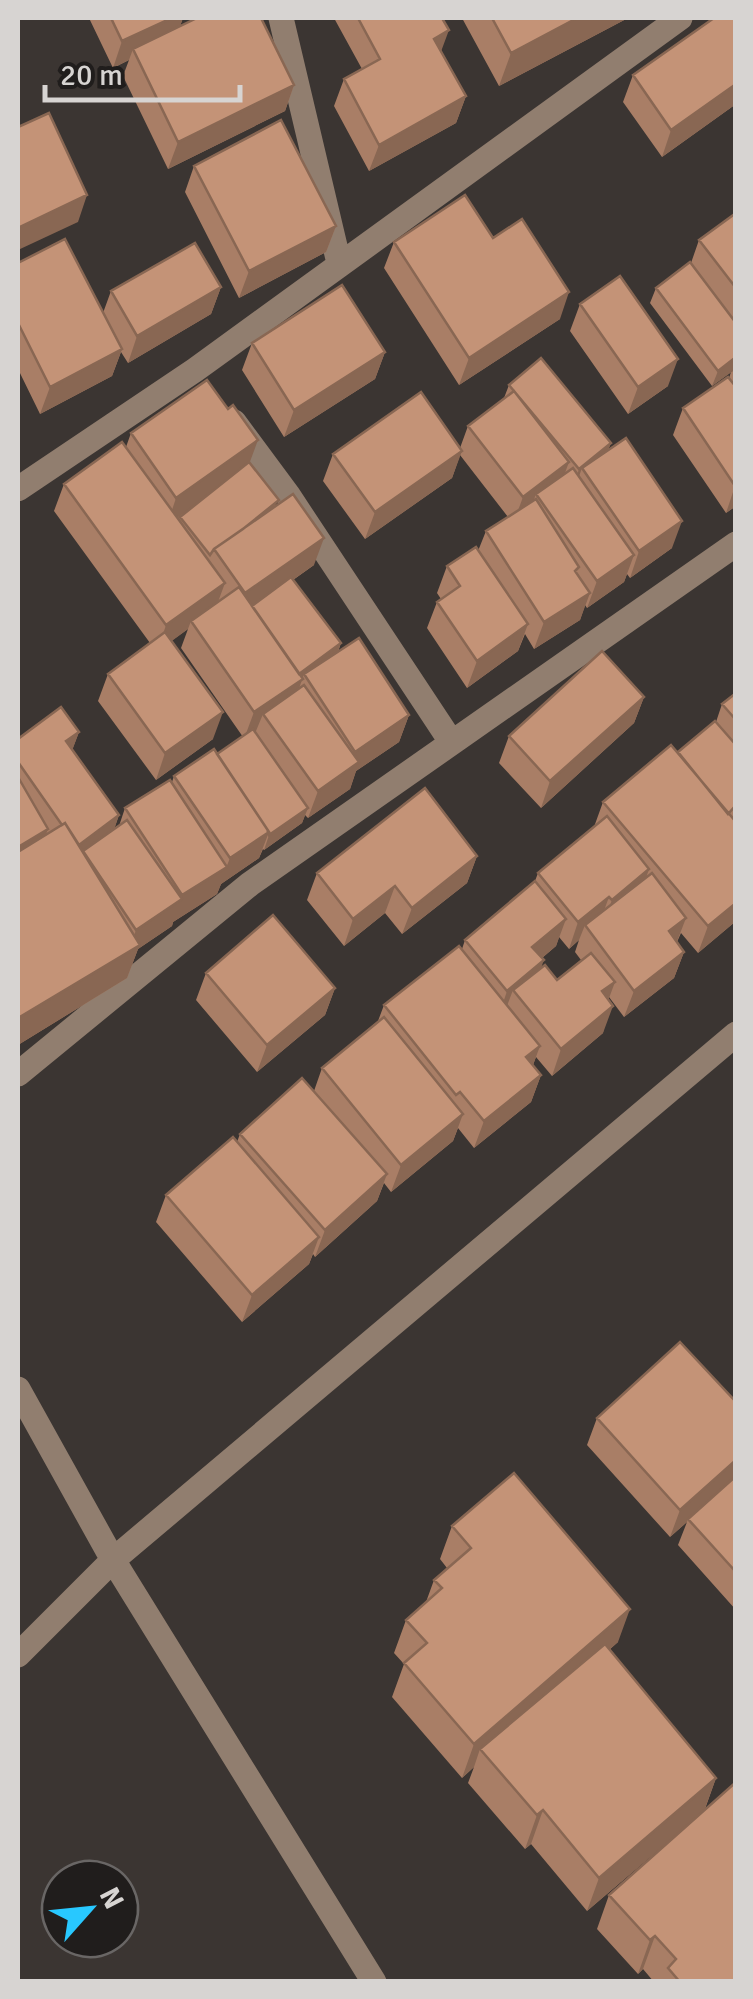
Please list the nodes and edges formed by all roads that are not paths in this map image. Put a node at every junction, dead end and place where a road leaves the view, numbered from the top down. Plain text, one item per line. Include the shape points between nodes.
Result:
1 (281, 18) edge
2 (680, 18) edge
3 (339, 264) junction
4 (207, 385) junction
5 (18, 489) edge
6 (736, 544) edge
7 (450, 740) junction
8 (736, 1034) edge
9 (18, 1074) edge
10 (18, 1390) edge
11 (113, 1560) junction
12 (18, 1656) edge
13 (374, 1982) edge

1 - 3 street
2 - 3 street
3 - 4 street
4 - 5 street
4 - 7 street
6 - 7 street
7 - 9 street via 250,884
8 - 11 street
10 - 11 street
11 - 12 street
11 - 13 street

